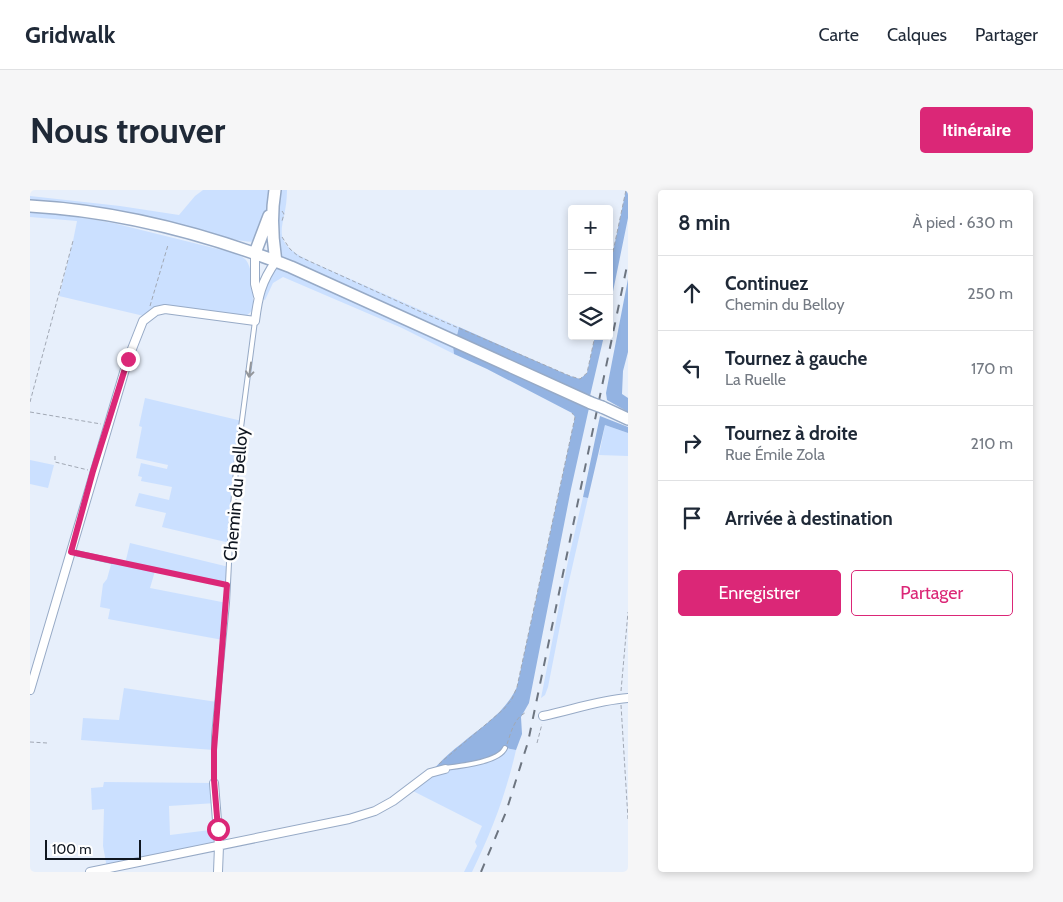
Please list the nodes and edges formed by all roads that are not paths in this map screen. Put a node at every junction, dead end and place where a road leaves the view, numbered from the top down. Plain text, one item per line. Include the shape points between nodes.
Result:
1 (273, 200) edge
2 (30, 206) edge
3 (255, 253) junction
4 (276, 261) junction
5 (258, 297) junction
6 (255, 321) junction
7 (628, 419) edge
8 (71, 552) junction
9 (112, 562) road end
10 (30, 690) edge
11 (624, 698) edge
12 (543, 716) road end
13 (505, 748) road end
14 (445, 768) joint
15 (214, 783) joint
16 (219, 846) junction
17 (90, 872) edge
18 (218, 872) edge

1 - 3 street
1 - 4 street
2 - 3 street via 127,217
3 - 4 street
3 - 5 street
4 - 5 street
4 - 7 street
5 - 6 street
6 - 8 street via 165,309 150,314 144,321 128,359
6 -> 15 lane, Chemin du Belloy via 237,458 215,720
8 - 9 lane
8 - 10 street
11 - 12 street via 585,704
13 - 14 lane via 504,752 490,759
14 - 16 street via 430,773 375,811
15 - 16 street, Chemin du Belloy
16 - 17 street
16 - 18 street, Chemin du Belloy

